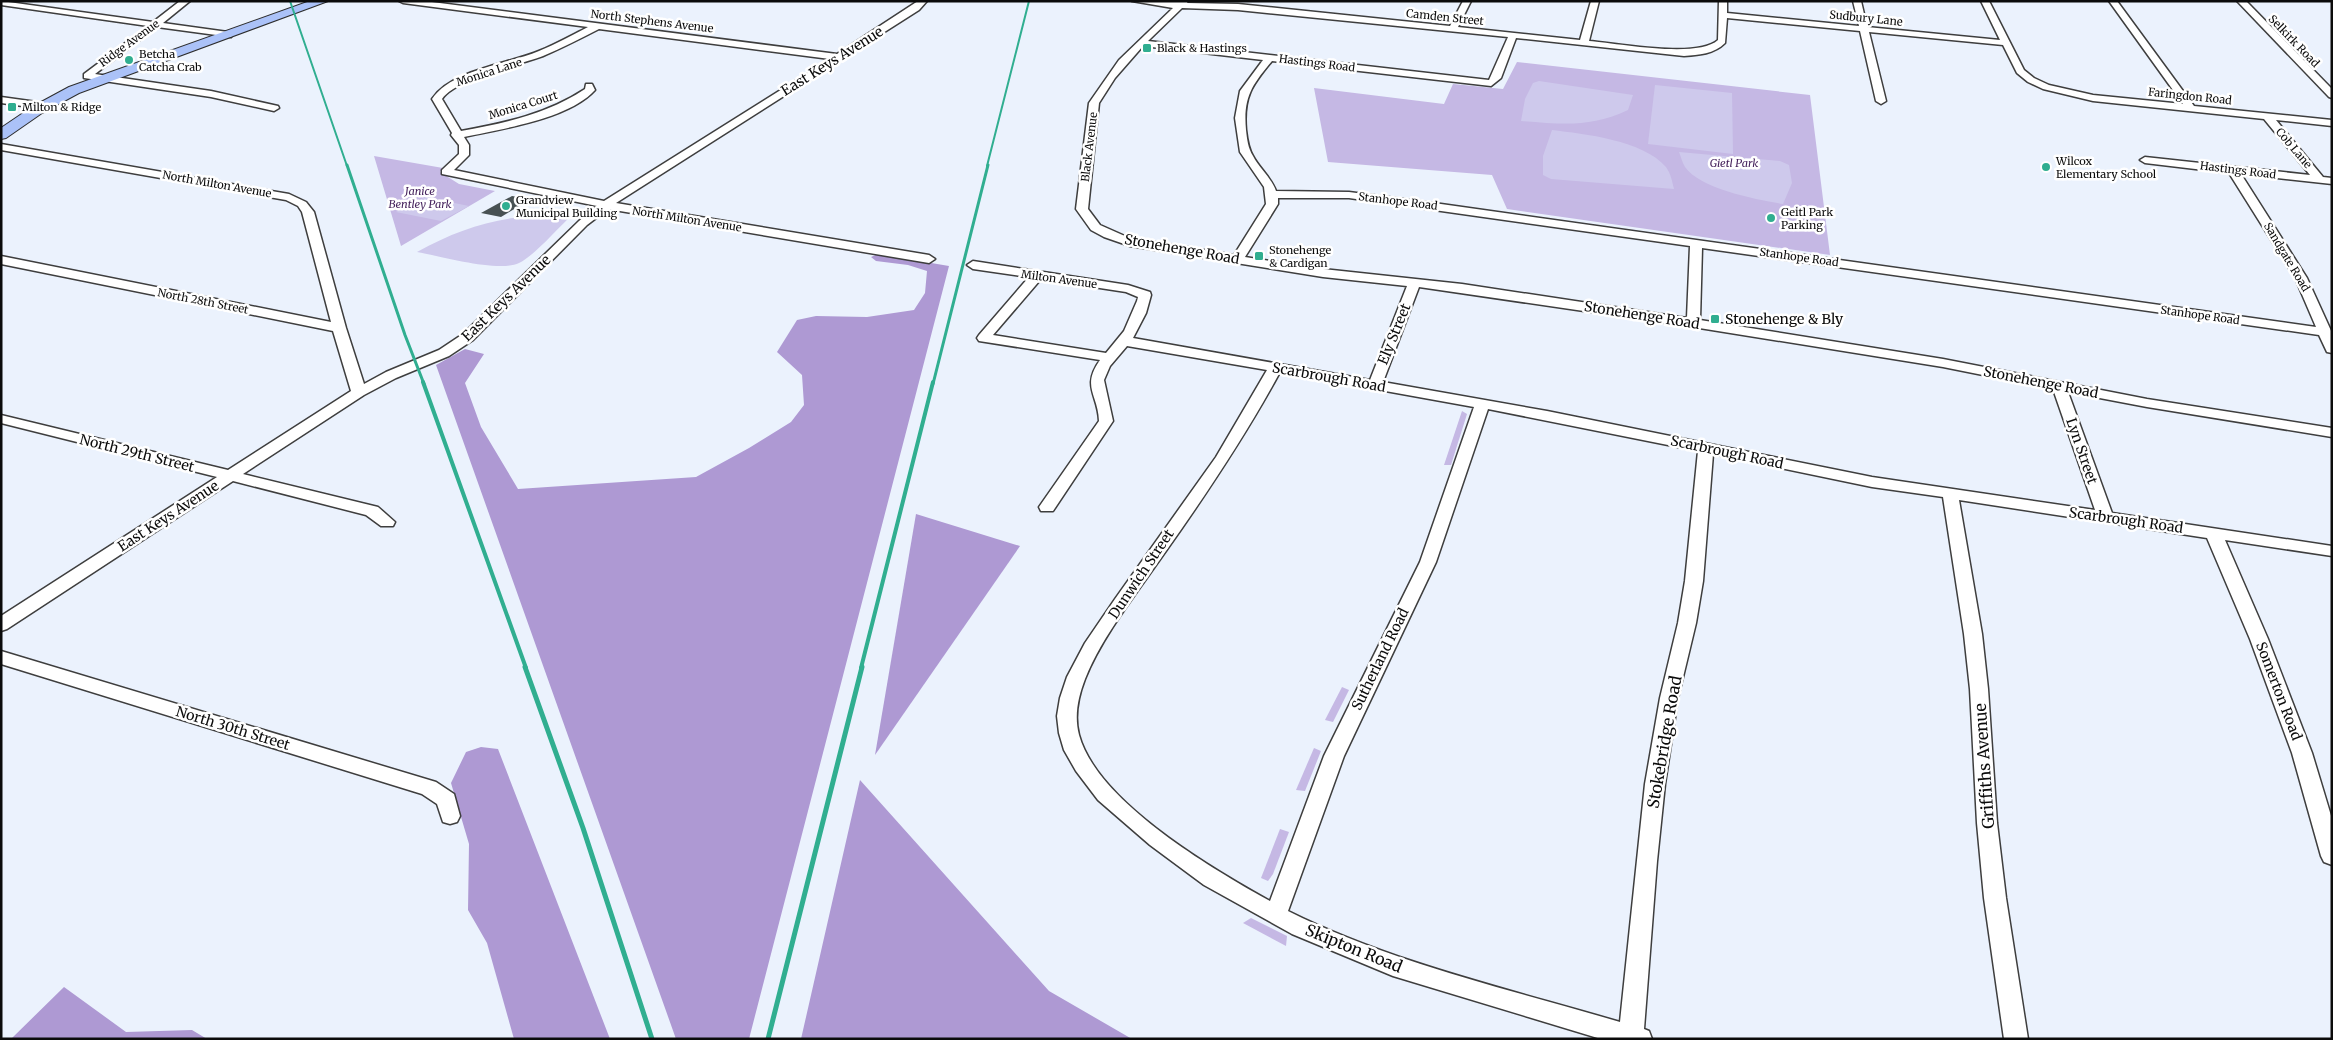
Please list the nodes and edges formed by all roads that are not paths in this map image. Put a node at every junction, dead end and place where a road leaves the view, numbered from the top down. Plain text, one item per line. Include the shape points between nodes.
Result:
1 (186, 1) edge
2 (322, 1) edge
3 (403, 1) edge
4 (923, 1) edge
5 (1136, 1) edge
6 (1467, 1) edge
7 (1595, 1) edge
8 (1723, 1) edge
9 (1857, 1) edge
10 (1985, 1) edge
11 (2113, 1) edge
12 (2242, 1) edge
13 (1, 2) edge
14 (1182, 3) edge
15 (1723, 15) junction
16 (155, 24) junction
17 (598, 26) junction
18 (1454, 29) junction
19 (1864, 29) junction
20 (228, 35) junction
21 (1513, 36) junction
22 (1143, 43) junction
23 (1584, 43) junction
24 (2006, 43) junction
25 (838, 57) junction
26 (1269, 58) junction
27 (103, 79) junction
28 (589, 86) dead end
29 (2332, 95) edge
30 (1, 100) edge
31 (1881, 101) dead end
32 (44, 106) junction
33 (274, 108) dead end
34 (2191, 108) junction
35 (2268, 117) junction
36 (2332, 123) edge
37 (1, 135) edge
38 (456, 135) junction
39 (1, 147) edge
40 (2145, 160) dead end
41 (2233, 170) junction
42 (446, 172) joint
43 (2320, 180) junction
44 (2332, 181) edge
45 (1273, 194) junction
46 (606, 205) junction
47 (1099, 230) joint
48 (1696, 243) junction
49 (929, 259) dead end
50 (1, 260) edge
51 (1237, 260) junction
52 (973, 265) dead end
53 (1037, 276) junction
54 (1414, 283) junction
55 (1693, 323) junction
56 (339, 328) junction
57 (2324, 332) junction
58 (1124, 341) junction
59 (2332, 349) edge
60 (1110, 358) junction
61 (1274, 368) junction
62 (1375, 385) junction
63 (2059, 386) junction
64 (359, 392) junction
65 (1482, 404) junction
66 (1, 419) edge
67 (2332, 433) edge
68 (1706, 448) junction
69 (230, 476) junction
70 (1950, 494) junction
71 (1047, 507) dead end
72 (2105, 517) junction
73 (387, 522) dead end
74 (2213, 532) junction
75 (2332, 551) edge
76 (1, 625) edge
77 (1, 658) edge
78 (1102, 791) joint
79 (450, 816) dead end
80 (2332, 856) edge
81 (1276, 914) junction
82 (1635, 1037) edge
83 (2016, 1039) edge

1 - 16 street, Ridge Avenue
2 - 20 street
3 - 17 street, North Stephens Avenue
4 - 25 street, East Keys Avenue
5 - 14 street, Camden Street
6 - 18 street
7 - 23 street
8 - 15 street
9 - 19 street
10 - 24 street
11 - 34 street
12 - 29 street, Selkirk Road
13 - 16 street
14 - 18 street, Camden Street
14 - 22 street, Black Avenue
15 - 19 street, Sudbury Lane
15 - 23 street, Camden Street via 1722,41 1710,52 1672,52
16 - 20 street
16 - 27 street, Ridge Avenue via 87,76
17 - 25 street, North Stephens Avenue
17 - 38 street, Monica Lane via 542,54 471,76 443,90 437,99
18 - 21 street, Camden Street
19 - 24 street, Sudbury Lane
19 - 31 street
20 - 27 street
21 - 23 street, Camden Street
21 - 26 street, Hastings Road via 1496,78 1491,82
22 - 26 street, Hastings Road
22 - 47 street, Black Avenue via 1102,87 1094,103 1082,209 1090,223
24 - 34 street, Faringdon Road via 2020,71 2044,88 2093,98
25 - 46 street, East Keys Avenue
26 - 45 street via 1244,93 1238,114 1245,154
27 - 32 street
27 - 33 street via 211,94
28 - 38 street, Monica Court via 590,90 574,102 547,113
30 - 32 street
32 - 37 street
34 - 35 street, Faringdon Road
35 - 36 street, Faringdon Road
35 - 43 street, Cob Lane
38 - 42 street, Monica Lane via 464,145 464,155
39 - 56 street, North Milton Avenue via 278,194 302,204 308,212
40 - 41 street, Hastings Road
41 - 43 street, Hastings Road
41 - 57 street, Sandgate Road via 2301,278
42 - 46 street, North Milton Avenue
43 - 44 street, Hastings Road
45 - 48 street, Stanhope Road via 1349,195
45 - 51 street via 1269,210
46 - 49 street, North Milton Avenue
46 - 64 street, East Keys Avenue via 583,223 468,337 444,353
47 - 51 street, Stonehenge Road via 1130,242
48 - 55 street
48 - 57 street, Stanhope Road
50 - 56 street, North 28th Street
51 - 54 street, Stonehenge Road
52 - 53 street, Milton Avenue
53 - 58 street, Milton Avenue via 1128,289 1145,295
53 - 60 street via 984,338
54 - 55 street, Stonehenge Road
54 - 62 street, Ely Street
55 - 63 street, Stonehenge Road via 1944,363
56 - 64 street
57 - 59 street, Sandgate Road
58 - 60 street
58 - 61 street, Scarbrough Road
60 - 71 street via 1096,381 1107,412 1106,421
61 - 62 street, Scarbrough Road
61 - 78 street, Dunwich Street via 1222,460 1125,598 1075,681 1066,712 1068,729 1084,769
62 - 65 street, Scarbrough Road
63 - 67 street, Stonehenge Road
63 - 72 street, Lyn Street
64 - 69 street, East Keys Avenue
65 - 68 street, Scarbrough Road
65 - 81 street, Sutherland Road via 1428,562 1334,756
66 - 69 street, North 29th Street
68 - 70 street, Scarbrough Road via 1872,482
68 - 82 street, Stokebridge Road via 1694,581 1655,784 1646,861
69 - 73 street, North 29th Street via 372,511
69 - 76 street, East Keys Avenue
70 - 72 street, Scarbrough Road
70 - 83 street, Griffiths Avenue via 1980,689 1987,823
72 - 74 street, Scarbrough Road
74 - 75 street, Scarbrough Road
74 - 80 street, Somerton Road via 2259,639 2302,753
77 - 79 street, North 30th Street via 429,788 447,800
78 - 81 street, Skipton Road via 1173,852 1228,890
81 - 82 street, Skipton Road via 1329,940 1397,967

